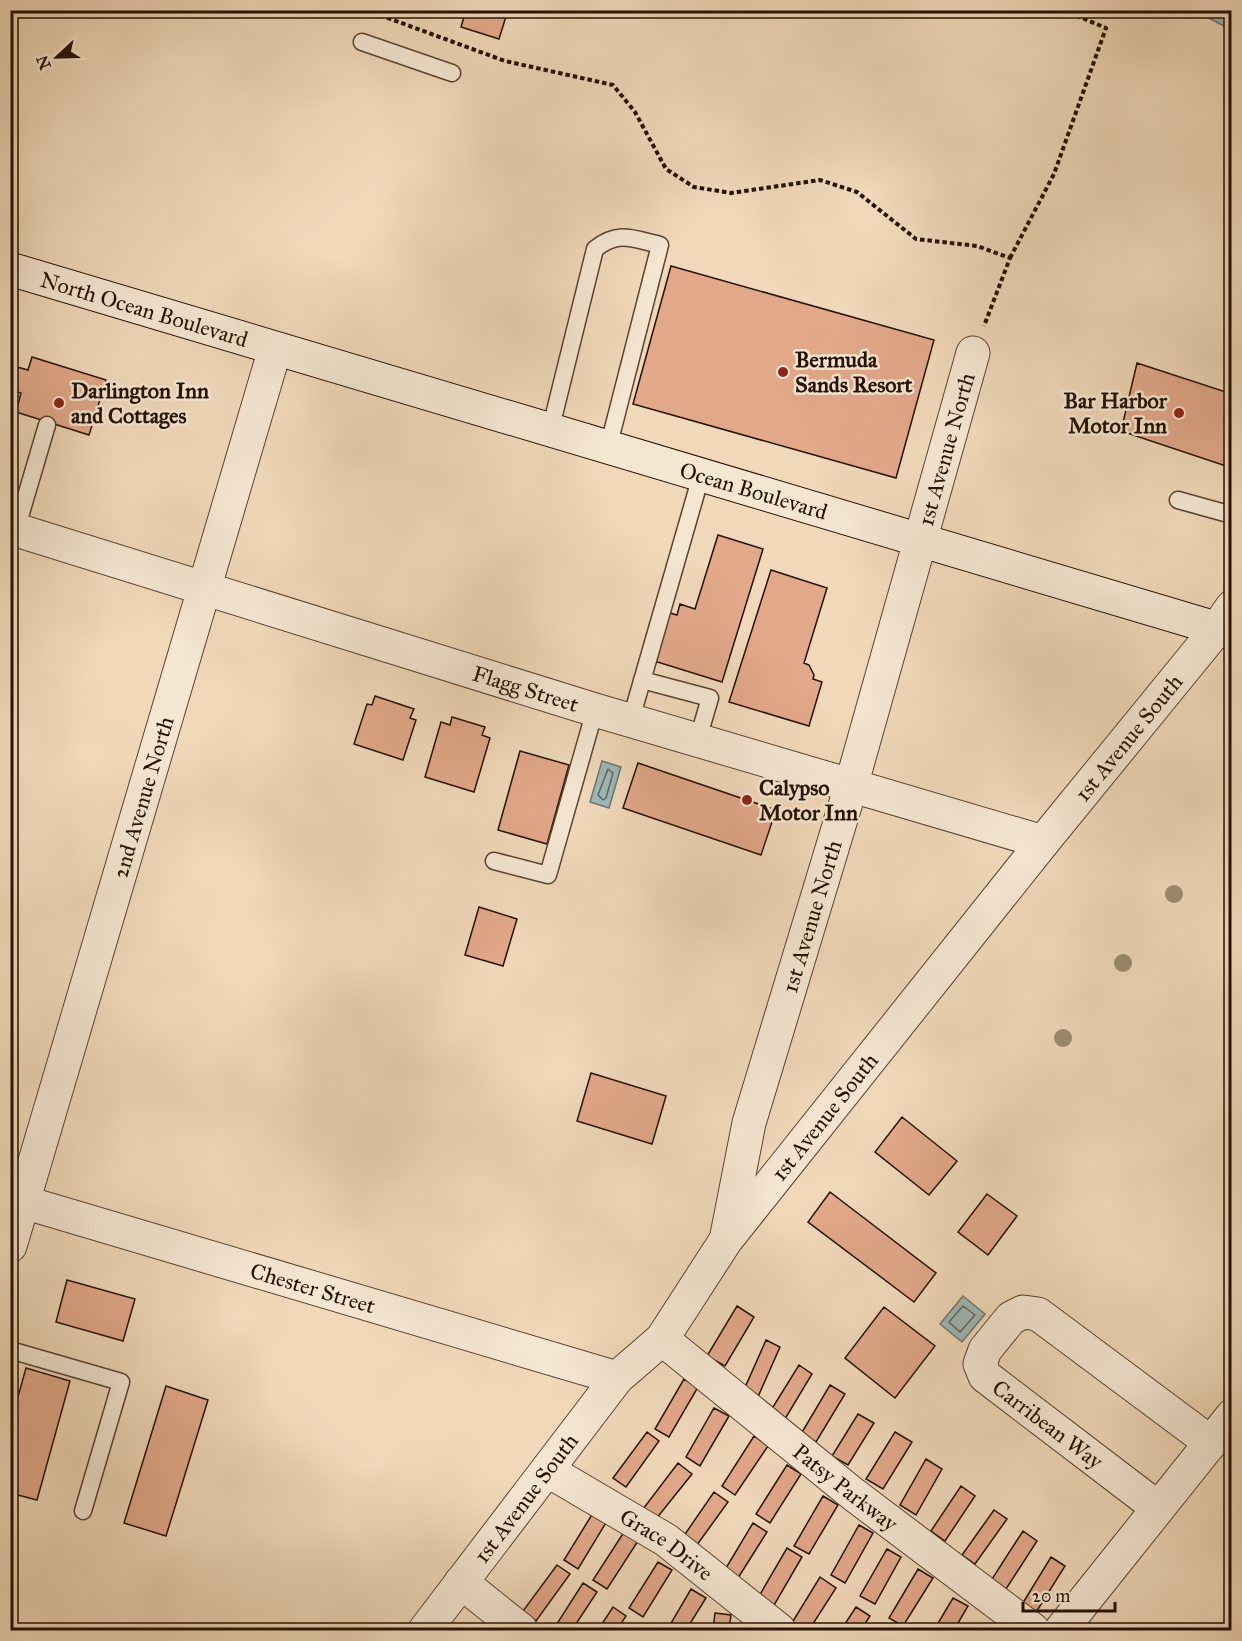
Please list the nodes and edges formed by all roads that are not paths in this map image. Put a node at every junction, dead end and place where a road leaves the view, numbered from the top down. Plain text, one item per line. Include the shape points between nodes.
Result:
1 (362, 42) dead end
2 (452, 73) dead end
3 (10, 269) edge
4 (275, 349) junction
5 (973, 353) road end
6 (47, 425) dead end
7 (550, 431) junction
8 (608, 448) junction
9 (701, 476) junction
10 (1178, 500) dead end
11 (1232, 515) edge
12 (14, 529) edge
13 (919, 542) junction
14 (206, 590) junction
15 (1226, 623) edge
16 (642, 680) junction
17 (595, 710) junction
18 (631, 718) junction
19 (698, 739) junction
20 (851, 786) junction
21 (1042, 842) junction
22 (494, 861) dead end
23 (17, 1200) edge
24 (726, 1240) junction
25 (10, 1245) edge
26 (662, 1339) junction
27 (10, 1350) edge
28 (617, 1378) junction
29 (1232, 1416) edge
30 (1211, 1443) junction
31 (547, 1470) junction
32 (1158, 1508) junction
33 (83, 1510) dead end
34 (461, 1582) junction
35 (425, 1630) edge
36 (521, 1630) edge
37 (779, 1630) edge
38 (1034, 1630) edge
39 (1061, 1630) edge

1 - 2 lane
3 - 4 street, North Ocean Boulevard
4 - 7 street, Ocean Boulevard
4 - 14 street, 2nd Avenue North
5 - 13 street, 1st Avenue North
6 - 12 lane
7 - 8 street, Ocean Boulevard
7 - 8 lane via 595,249 606,240 621,236 660,245
8 - 9 street, Ocean Boulevard
9 - 13 street, Ocean Boulevard
9 - 16 lane
10 - 11 lane
12 - 14 street, Flagg Street
13 - 15 street, Ocean Boulevard
13 - 20 street, 1st Avenue North
14 - 17 street, Flagg Street
14 - 23 street, 2nd Avenue North
15 - 21 street, 1st Avenue South
16 - 18 lane
16 - 19 lane via 710,698
17 - 18 street, Flagg Street
17 - 22 lane via 548,875
18 - 19 street, Flagg Street
19 - 20 street, Flagg Street
20 - 21 street, Flagg Street
20 - 24 street, 1st Avenue North via 749,1123
21 - 24 street, 1st Avenue South
23 - 25 street, 2nd Avenue North
23 - 28 street, Chester Street
24 - 26 street, 1st Avenue South
26 - 28 street, 1st Avenue South
26 - 38 street, Patsy Parkway via 853,1494
27 - 33 lane via 121,1383
28 - 31 street, 1st Avenue South
29 - 30 street
30 - 32 street
30 - 32 street, Carribean Way via 1038,1314 1023,1312 1011,1318 985,1350 980,1364 985,1376
31 - 34 street, 1st Avenue South
31 - 37 street, Grace Drive via 666,1539
32 - 39 street
34 - 35 street, 1st Avenue South
34 - 36 street

